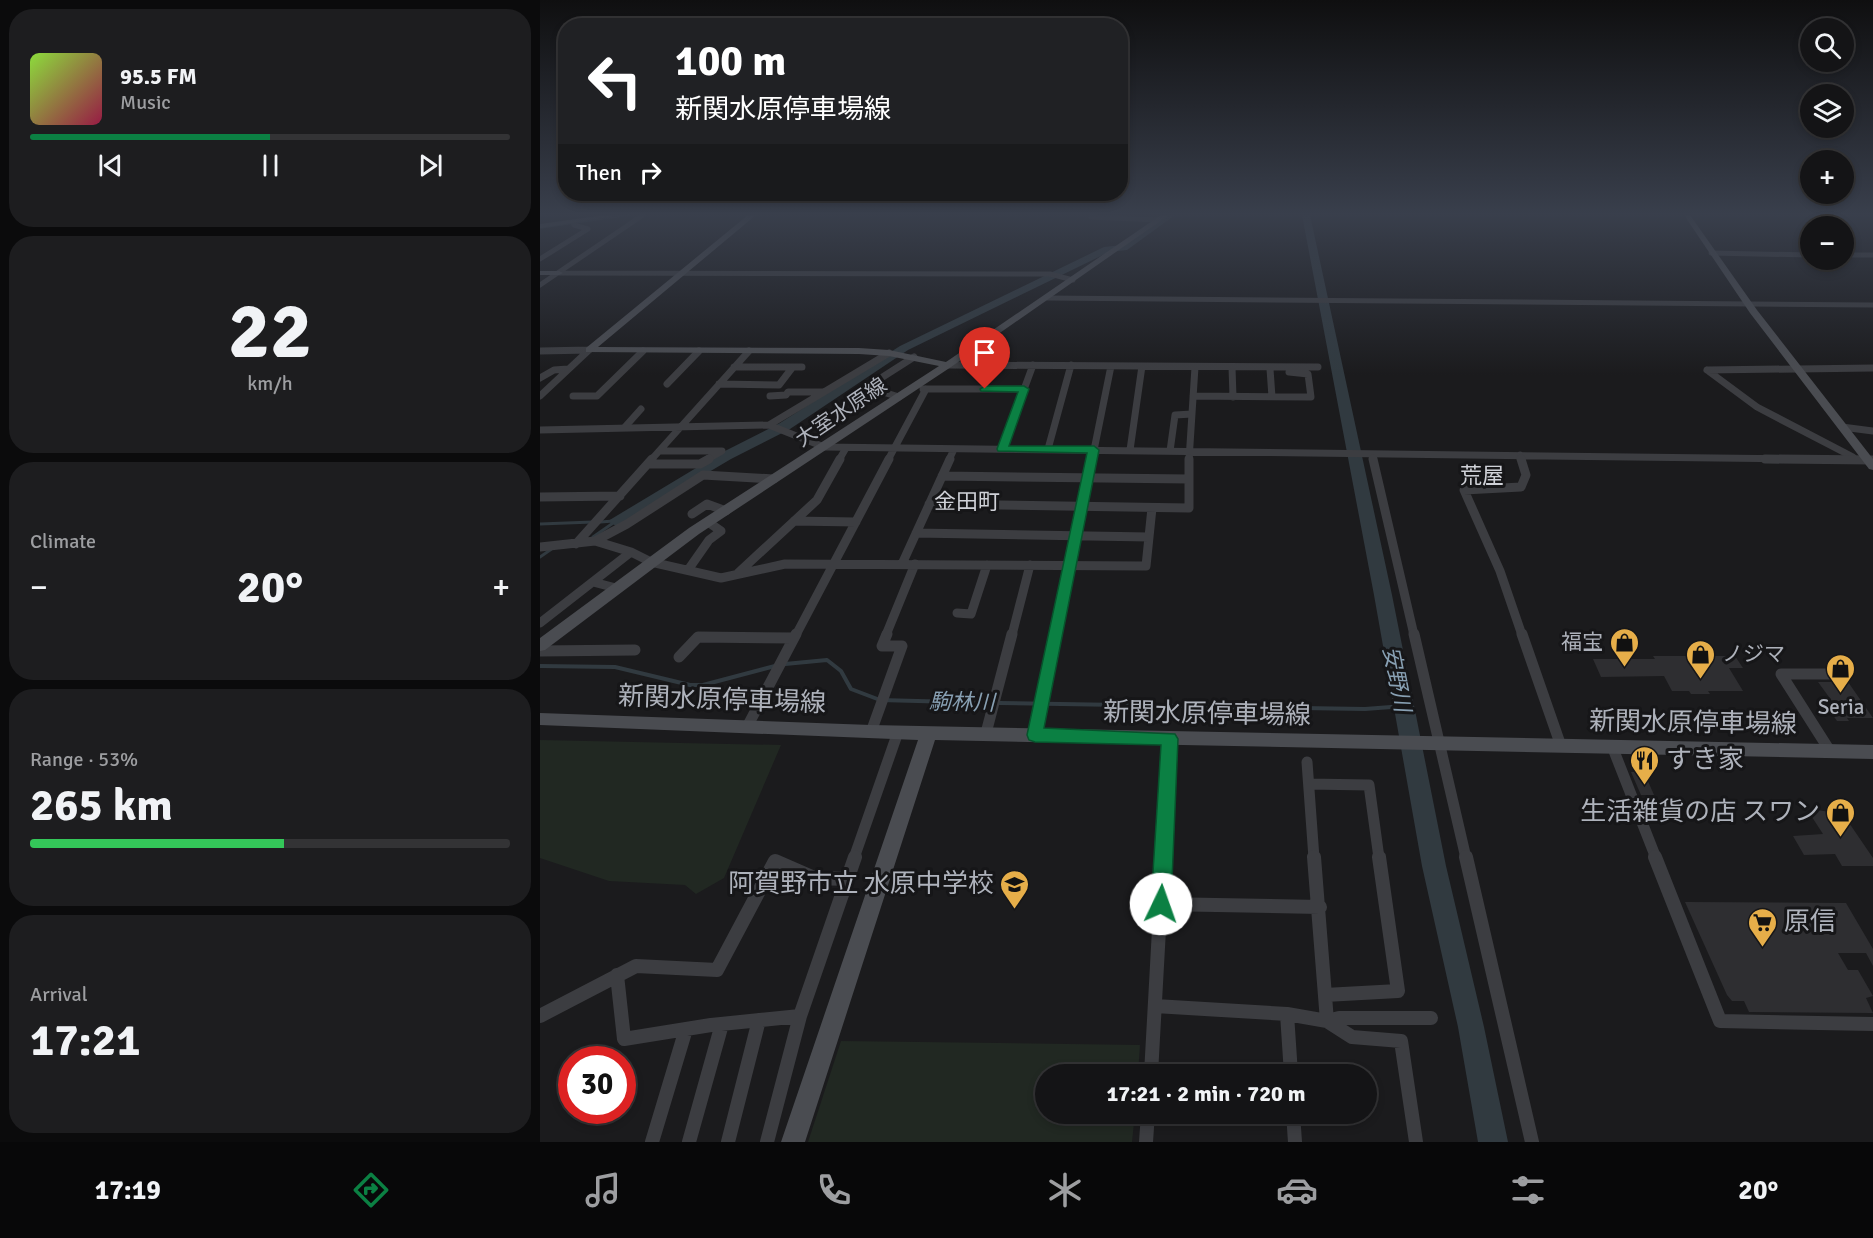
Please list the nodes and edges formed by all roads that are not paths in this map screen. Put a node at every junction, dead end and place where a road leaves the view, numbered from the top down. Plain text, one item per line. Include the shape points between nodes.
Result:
1 (566, 268) edge
2 (689, 268) edge
3 (1090, 268) edge
4 (1723, 268) edge
5 (540, 273) edge
6 (559, 273) junction
7 (682, 274) junction
8 (1073, 280) junction
9 (540, 285) edge
10 (1047, 298) junction
11 (1873, 305) edge
12 (1751, 306) junction
13 (590, 350) junction
14 (540, 351) edge
15 (643, 351) junction
16 (699, 351) junction
17 (749, 351) junction
18 (889, 353) junction
19 (914, 357) junction
20 (948, 364) junction
21 (1033, 365) junction
22 (1071, 365) junction
23 (1111, 366) junction
24 (1143, 366) junction
25 (734, 367) junction
26 (1195, 367) junction
27 (1232, 367) junction
28 (1250, 367) junction
29 (1318, 367) dead end
30 (792, 368) junction
31 (802, 368) dead end
32 (1797, 368) junction
33 (1873, 368) edge
34 (568, 369) junction
35 (1270, 369) junction
36 (540, 378) edge
37 (667, 384) dead end
38 (719, 384) junction
39 (911, 389) junction
40 (926, 389) junction
41 (1024, 389) junction
42 (824, 392) junction
43 (540, 396) edge
44 (573, 396) dead end
45 (770, 396) dead end
46 (1193, 396) junction
47 (899, 397) junction
48 (1233, 397) junction
49 (1272, 397) junction
50 (641, 409) dead end
51 (1191, 414) junction
52 (769, 425) junction
53 (682, 427) junction
54 (1842, 427) junction
55 (624, 428) junction
56 (540, 430) edge
57 (1873, 431) edge
58 (824, 447) junction
59 (846, 448) junction
60 (895, 448) junction
61 (954, 449) junction
62 (1002, 449) junction
63 (1048, 449) junction
64 (1094, 450) junction
65 (1130, 450) junction
66 (661, 451) junction
67 (1170, 451) junction
68 (1189, 451) junction
69 (1371, 454) junction
70 (1520, 455) junction
71 (1855, 458) junction
72 (1871, 462) edge
73 (649, 464) junction
74 (942, 476) junction
75 (1088, 478) junction
76 (774, 479) junction
77 (1189, 479) junction
78 (620, 496) junction
79 (540, 497) edge
80 (929, 504) junction
81 (1082, 506) junction
82 (1152, 508) junction
83 (726, 511) junction
84 (692, 514) dead end
85 (794, 521) junction
86 (708, 522) junction
87 (856, 522) junction
88 (916, 534) junction
89 (1076, 536) junction
90 (1149, 537) junction
91 (595, 541) junction
92 (576, 544) junction
93 (540, 547) edge
94 (631, 552) junction
95 (651, 562) junction
96 (834, 564) junction
97 (902, 564) junction
98 (915, 564) junction
99 (987, 565) junction
100 (1030, 565) junction
101 (1070, 565) junction
102 (688, 570) junction
103 (737, 575) junction
104 (593, 582) junction
105 (616, 588) junction
106 (540, 610) edge
107 (554, 613) junction
108 (957, 613) dead end
109 (540, 623) edge
110 (561, 630) junction
111 (794, 638) junction
112 (540, 646) edge
113 (635, 650) dead end
114 (540, 651) edge
115 (679, 657) dead end
116 (1830, 674) dead end
117 (540, 719) edge
118 (747, 727) junction
119 (871, 732) junction
120 (898, 732) junction
121 (928, 732) junction
122 (986, 734) junction
123 (1035, 735) junction
124 (1169, 739) junction
125 (1439, 744) junction
126 (1561, 746) junction
127 (1612, 746) junction
128 (1830, 751) junction
129 (1873, 752) edge
130 (1307, 762) dead end
131 (1309, 784) junction
132 (848, 879) junction
133 (1161, 904) junction
134 (1320, 907) junction
135 (617, 975) junction
136 (1325, 995) junction
137 (1155, 1006) junction
138 (1287, 1014) junction
139 (540, 1016) edge
140 (800, 1016) junction
141 (1431, 1018) dead end
142 (759, 1020) junction
143 (1327, 1022) junction
144 (722, 1024) junction
145 (1873, 1024) edge
146 (686, 1029) junction
147 (1152, 1064) edge
148 (1290, 1064) edge
149 (1147, 1124) edge
150 (1294, 1124) edge
151 (652, 1142) edge
152 (689, 1142) edge
153 (728, 1142) edge
154 (766, 1142) edge
155 (793, 1142) edge
156 (1146, 1142) edge
157 (1295, 1142) edge
158 (1416, 1142) edge
159 (1532, 1142) edge

1 - 6 street
2 - 7 main road
3 - 8 main road, 大室水原線
4 - 12 main road
5 - 6 main road
6 - 7 street
6 - 9 street
7 - 8 street via 1050,274
7 - 13 main road
8 - 10 main road, 大室水原線
10 - 12 street
10 - 20 main road, 大室水原線
11 - 12 street
12 - 32 main road
13 - 14 street
13 - 15 main road
13 - 34 street
15 - 16 main road
15 - 44 street via 597,396
16 - 17 main road
16 - 37 street
17 - 18 main road
17 - 25 street
18 - 19 main road
18 - 42 street
19 - 20 main road
19 - 47 street via 867,387
20 - 21 street
20 - 39 main road, 大室水原線
21 - 22 street
21 - 41 street
22 - 23 street
22 - 63 street
23 - 24 street
23 - 64 street
24 - 26 street
24 - 65 street
25 - 30 street
25 - 38 street
26 - 27 street
26 - 46 street
27 - 28 street
27 - 48 street
28 - 29 street
28 - 35 street
30 - 31 street
30 - 38 street via 780,385
32 - 33 street
32 - 54 main road
32 - 71 street via 1707,369 1758,407
34 - 36 street via 554,370
34 - 43 street
35 - 49 street
35 - 49 street via 1308,374 1311,397
38 - 53 street
39 - 40 street
39 - 47 main road, 大室水原線
40 - 41 street
40 - 60 street
41 - 62 street
42 - 45 street
42 - 52 street
46 - 48 street
46 - 51 street
47 - 58 main road, 大室水原線
48 - 49 street
50 - 55 street
51 - 67 street via 1175,414
51 - 68 street
52 - 53 street
52 - 58 street
53 - 55 street
53 - 66 street
54 - 57 street
54 - 72 main road
55 - 56 street
58 - 59 street
58 - 76 main road, 大室水原線
59 - 60 street
59 - 85 street via 817,500
60 - 61 street
60 - 87 street
61 - 62 street
61 - 74 street
62 - 63 street
63 - 64 street
64 - 65 street
64 - 75 street
65 - 67 street
66 - 73 street
66 - 73 street via 722,451 700,464
67 - 68 street
68 - 69 street
68 - 77 street
69 - 70 street
69 - 125 street
70 - 71 street
70 - 126 street via 1526,475 1521,487 1464,490 1500,571
71 - 72 street
73 - 78 street
74 - 75 street
74 - 80 street
75 - 77 street
75 - 81 street
76 - 83 main road, 大室水原線
76 - 91 street via 703,475
77 - 82 street via 1189,508
78 - 79 street
78 - 92 street
80 - 81 street
80 - 88 street
81 - 82 street
81 - 89 street
82 - 90 street
83 - 84 street via 707,504
83 - 86 main road, 大室水原線
85 - 87 street
85 - 103 street
86 - 95 main road, 大室水原線
86 - 102 street via 721,531 709,540
87 - 96 street
88 - 89 street
88 - 97 street
89 - 90 street
89 - 101 street
90 - 101 street via 1146,566
91 - 92 street
91 - 94 street
92 - 93 street
94 - 95 street
94 - 104 street
95 - 102 street
95 - 105 main road, 大室水原線
96 - 97 street
96 - 103 street via 785,564
96 - 111 street
97 - 98 street
98 - 99 street
98 - 119 street via 882,646 902,646
99 - 100 street
99 - 108 street via 971,614
100 - 101 street
100 - 122 street
101 - 123 street
102 - 103 street via 721,578
104 - 105 street
104 - 107 street
105 - 110 main road, 大室水原線
106 - 107 street
107 - 109 street
109 - 110 street
110 - 112 main road, 大室水原線
111 - 115 street via 698,638
111 - 118 street
113 - 114 street
116 - 128 street via 1781,674
117 - 118 main road, 新関水原停車場線
118 - 119 main road, 新関水原停車場線
119 - 120 main road, 新関水原停車場線
120 - 121 main road, 新関水原停車場線
120 - 132 street
121 - 122 main road, 新関水原停車場線
121 - 155 main road
122 - 123 main road, 新関水原停車場線
123 - 124 main road, 新関水原停車場線
124 - 125 main road, 新関水原停車場線
124 - 133 street
125 - 126 main road, 新関水原停車場線
125 - 159 street
126 - 127 main road, 新関水原停車場線
127 - 128 main road, 新関水原停車場線
127 - 145 street via 1720,1021
128 - 129 main road, 新関水原停車場線
130 - 131 street
131 - 134 street
131 - 136 street via 1369,785 1398,991
132 - 135 street via 814,878 775,861 717,970 636,966
132 - 140 street
133 - 134 street
133 - 137 street
134 - 136 street
135 - 139 street
135 - 146 street via 624,1039
136 - 143 street
137 - 138 street
137 - 147 street
138 - 143 street
138 - 148 street
140 - 142 street
140 - 154 street
141 - 143 street via 1339,1018
142 - 144 street
142 - 153 street
143 - 158 street via 1352,1037 1401,1041
144 - 146 street
144 - 152 street
146 - 151 street
149 - 156 street
150 - 157 street

